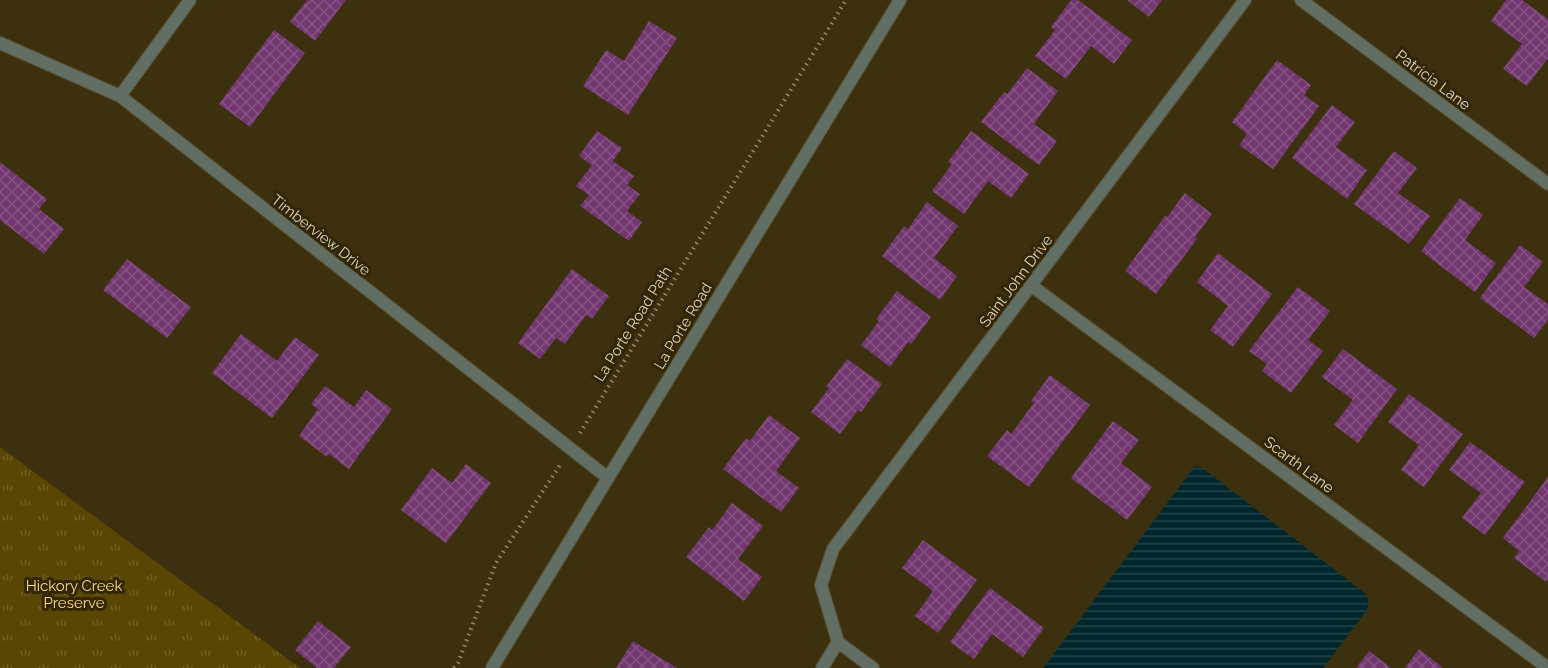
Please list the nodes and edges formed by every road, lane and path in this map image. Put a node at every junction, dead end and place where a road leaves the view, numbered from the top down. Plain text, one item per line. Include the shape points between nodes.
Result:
1 (190, 0) edge
2 (846, 0) edge
3 (900, 0) edge
4 (1245, 0) edge
5 (1301, 0) edge
6 (0, 43) edge
7 (120, 96) junction
8 (1548, 184) edge
9 (1032, 286) junction
10 (570, 448) junction
11 (608, 478) junction
12 (838, 642) junction
13 (454, 668) edge
14 (492, 668) edge
15 (822, 668) edge
16 (873, 668) edge
17 (1548, 668) edge

1 - 7 street
2 - 10 path, La Porte Road Path
3 - 11 street, La Porte Road
4 - 9 street, Saint John Drive
5 - 8 street, Patricia Lane
6 - 7 street, Timberview Drive
7 - 10 street, Timberview Drive
9 - 12 street, Saint John Drive via 833,549 821,585
9 - 17 street, Scarth Lane
10 - 11 street, Timberview Drive
10 - 13 path, La Porte Road Path via 496,563
11 - 14 street, La Porte Road
12 - 15 street
12 - 16 street

